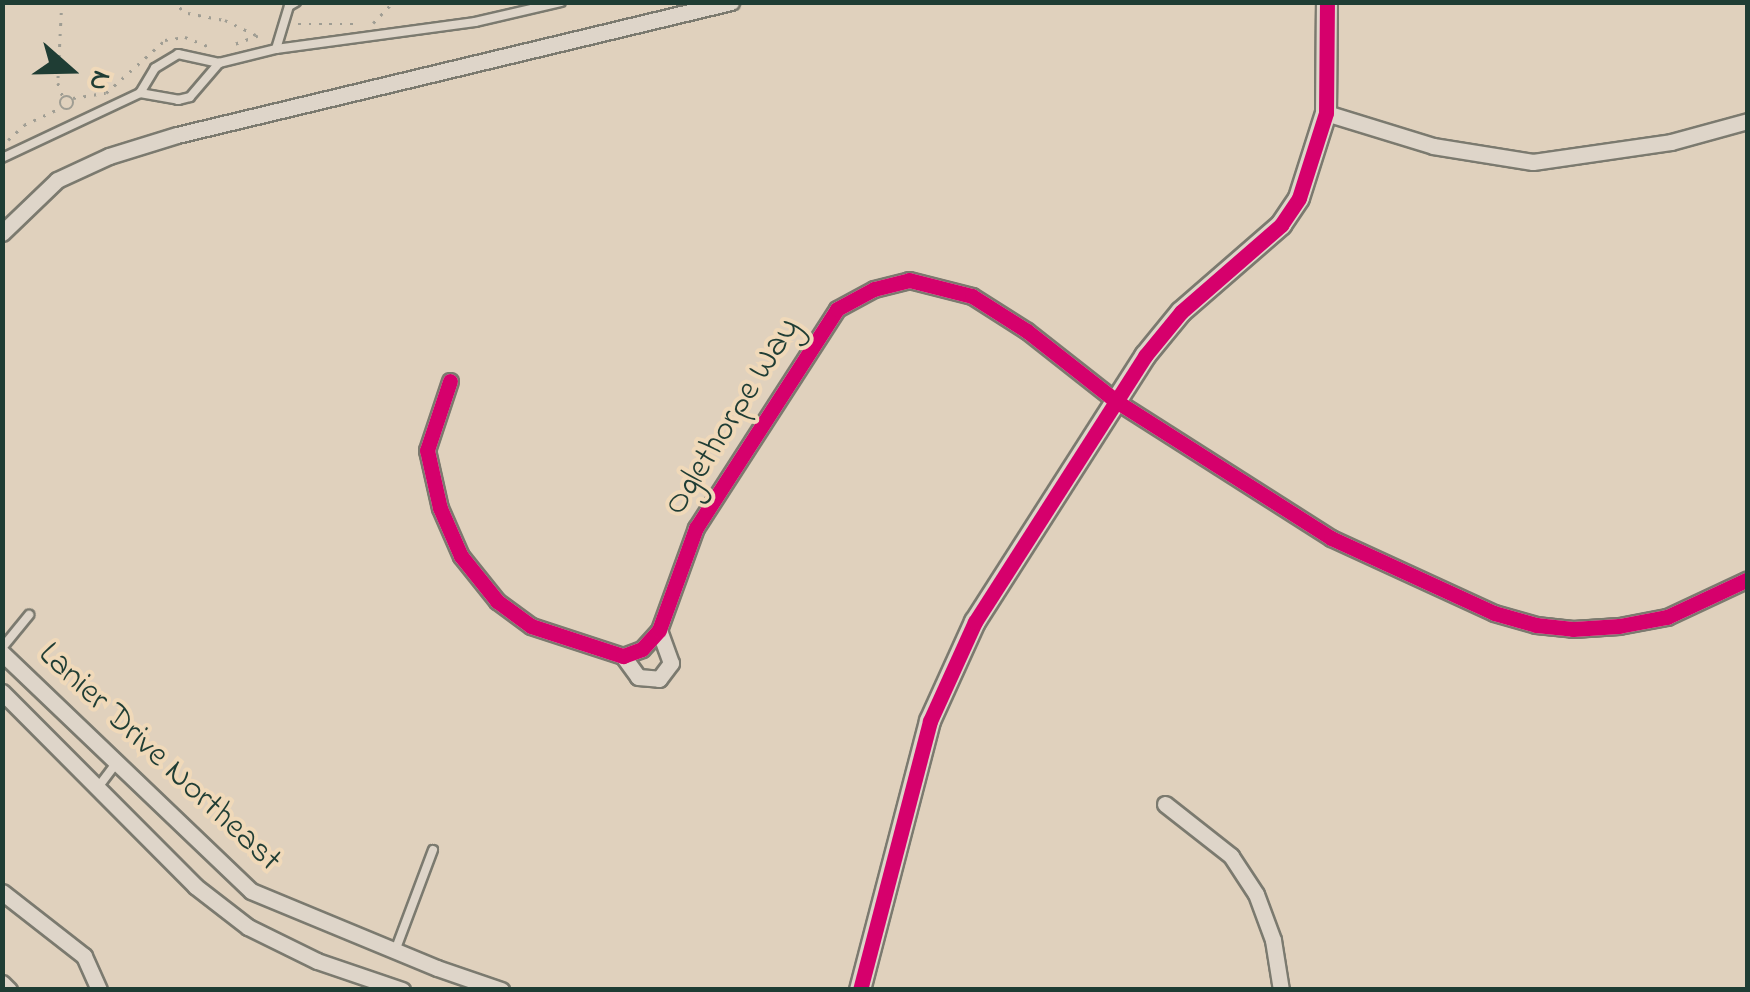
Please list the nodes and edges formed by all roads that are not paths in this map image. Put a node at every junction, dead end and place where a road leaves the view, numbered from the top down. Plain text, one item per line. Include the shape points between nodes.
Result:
1 (561, 2) edge
2 (731, 2) edge
3 (1327, 2) edge
4 (291, 4) edge
5 (276, 50) junction
6 (219, 63) junction
7 (140, 93) junction
8 (1326, 114) junction
9 (1748, 122) edge
10 (2, 158) edge
11 (6, 220) edge
12 (450, 382) dead end
13 (1116, 401) junction
14 (1748, 578) edge
15 (29, 615) dead end
16 (660, 630) junction
17 (2, 651) edge
18 (623, 656) junction
19 (2, 692) edge
20 (114, 765) junction
21 (99, 786) junction
22 (1165, 804) dead end
23 (432, 850) dead end
24 (2, 892) edge
25 (394, 951) junction
26 (2, 984) edge
27 (8, 990) edge
28 (99, 990) edge
29 (402, 990) edge
30 (502, 990) edge
31 (860, 990) edge
32 (1281, 990) edge

1 - 5 lane via 475,22
2 - 11 street via 109,156 57,180
3 - 8 street
4 - 5 lane
5 - 6 lane
6 - 7 lane via 190,97
6 - 7 lane via 178,54 155,68
7 - 10 lane
8 - 9 street via 1433,146 1534,162 1657,145
8 - 13 street via 1314,165 1281,225 1181,312
12 - 18 street via 427,450 460,556 497,601 530,626
13 - 14 street, Oglethorpe Way via 1331,538 1536,625 1573,629 1667,617
13 - 16 street, Oglethorpe Way via 972,296 910,280 874,288 837,309 696,528
13 - 31 street via 975,622 930,721
15 - 17 lane
16 - 18 street via 642,649
16 - 18 street via 671,663 659,679 638,677
17 - 20 street, Lanier Drive Northeast
19 - 21 street, Lanier Drive Northeast
20 - 21 lane
20 - 25 street, Lanier Drive Northeast via 250,891
21 - 29 street, Lanier Drive Northeast via 196,886 248,927 317,961
22 - 32 street via 1231,856 1256,894 1274,940
23 - 25 lane
24 - 28 street via 84,956
25 - 30 street, Lanier Drive Northeast
26 - 27 street

